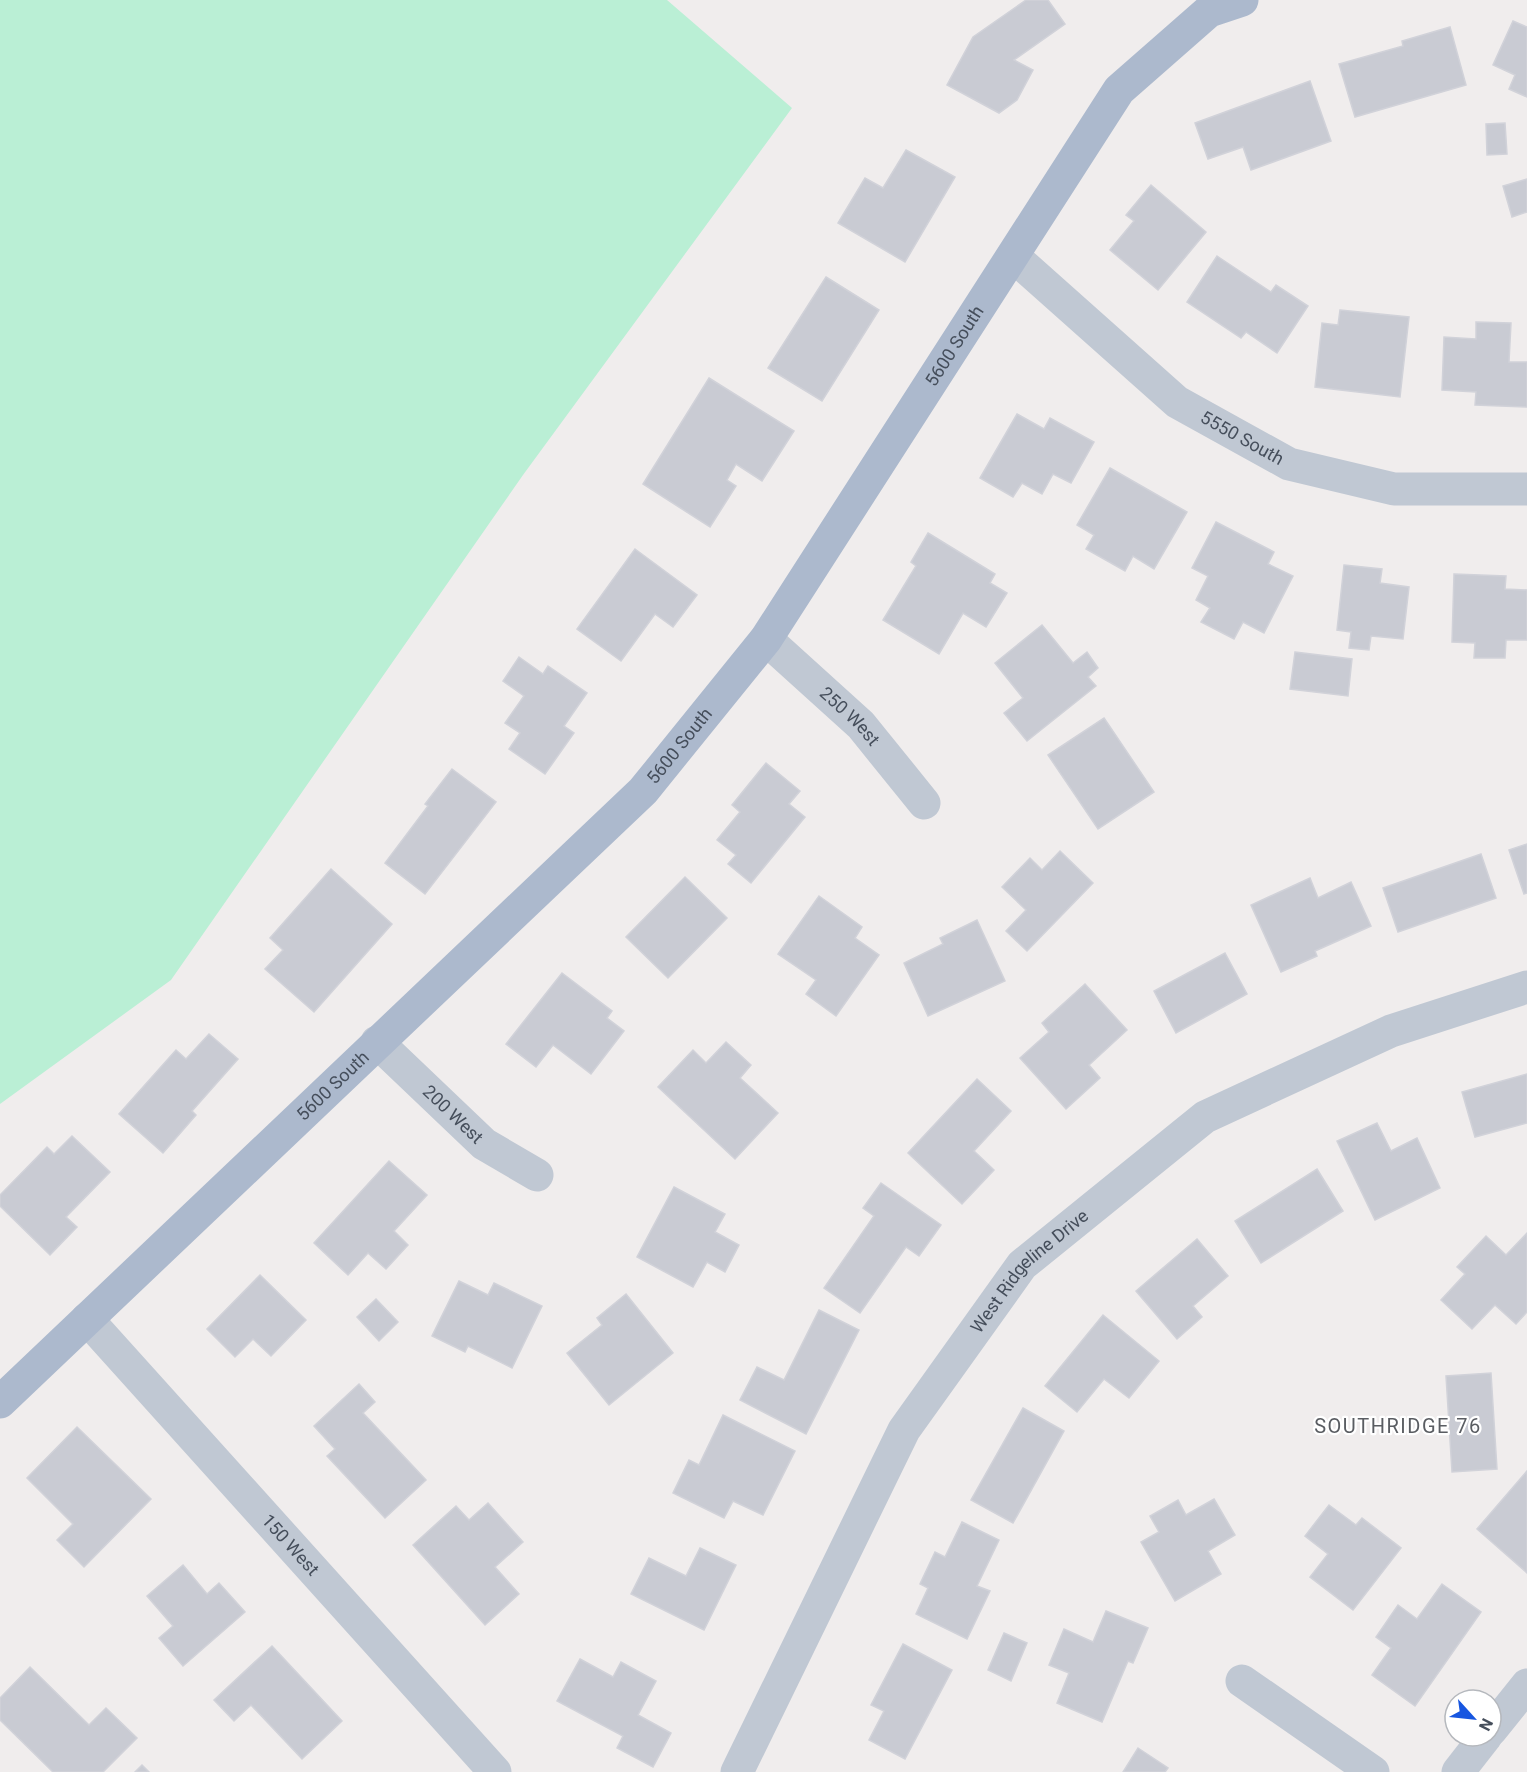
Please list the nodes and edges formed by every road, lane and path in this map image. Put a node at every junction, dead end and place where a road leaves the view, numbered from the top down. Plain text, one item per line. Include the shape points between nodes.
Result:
1 (1242, 0) edge
2 (1013, 256) junction
3 (1527, 489) edge
4 (766, 639) junction
5 (924, 802) dead end
6 (1527, 987) edge
7 (377, 1042) junction
8 (537, 1176) dead end
9 (87, 1319) junction
10 (0, 1402) edge
11 (1242, 1681) dead end
12 (1527, 1685) edge
13 (1503, 1715) edge
14 (1477, 1748) edge
15 (495, 1772) edge
16 (736, 1772) edge
17 (1373, 1772) edge
18 (1458, 1772) edge

1 - 2 main road, 5600 South via 1209,11 1119,90
2 - 3 street, 5550 South via 1177,402 1289,464 1394,489
2 - 4 main road, 5600 South
4 - 5 street, 250 West via 861,725
4 - 7 main road, 5600 South via 642,791
6 - 16 street, West Ridgeline Drive via 1391,1032 1205,1117 1022,1264 904,1430
7 - 8 street, 200 West via 484,1144
7 - 9 main road, 5600 South
9 - 10 main road, 5600 South
9 - 15 street, 150 West
11 - 17 street
12 - 13 street
14 - 18 street

